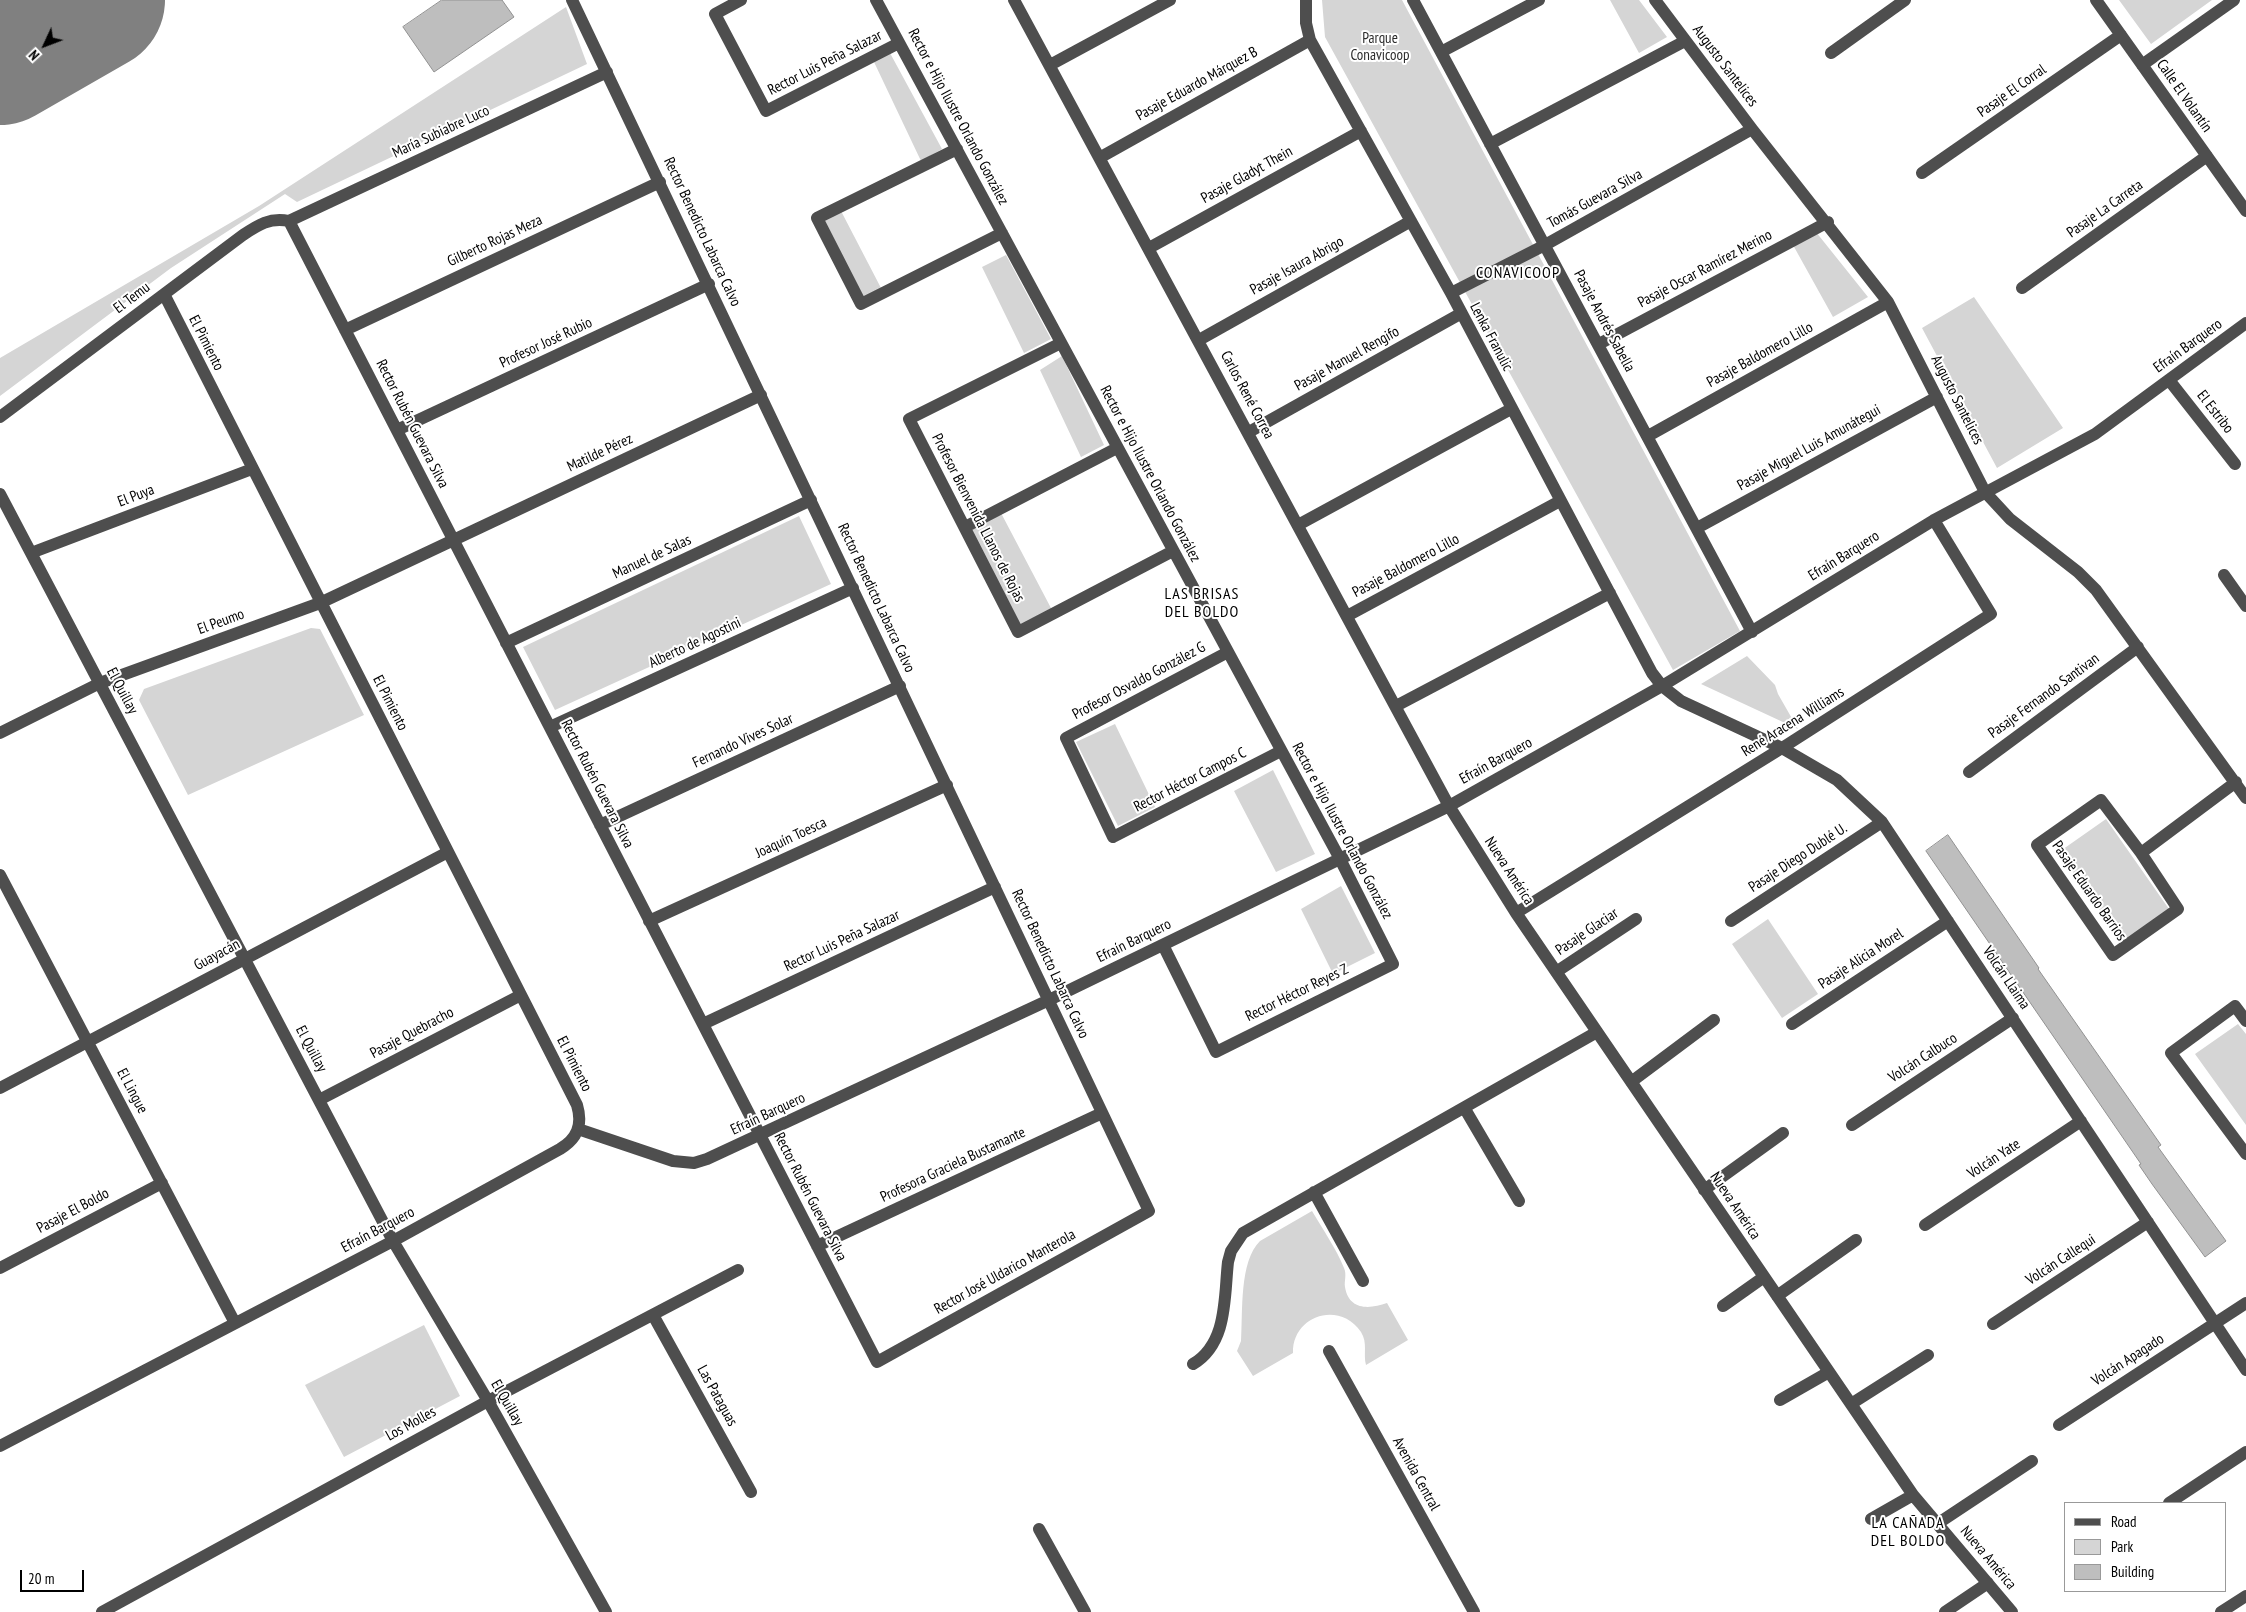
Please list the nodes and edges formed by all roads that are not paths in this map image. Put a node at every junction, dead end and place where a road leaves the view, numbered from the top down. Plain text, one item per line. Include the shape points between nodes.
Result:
1 (572, 0) edge
2 (740, 0) edge
3 (876, 0) edge
4 (1014, 0) edge
5 (1170, 0) edge
6 (1306, 0) edge
7 (1413, 0) edge
8 (1539, 0) edge
9 (1655, 0) edge
10 (1905, 0) edge
11 (2096, 0) edge
12 (2234, 0) edge
13 (2121, 35) junction
14 (1310, 40) junction
15 (1686, 41) junction
16 (899, 43) junction
17 (1441, 52) junction
18 (1831, 53) dead end
19 (1050, 65) junction
20 (2142, 65) junction
21 (607, 72) junction
22 (1752, 129) junction
23 (1361, 131) junction
24 (1490, 144) junction
25 (957, 149) junction
26 (2207, 156) junction
27 (1100, 157) junction
28 (1922, 173) dead end
29 (660, 182) junction
30 (2246, 211) edge
31 (289, 221) junction
32 (1411, 221) junction
33 (1828, 222) junction
34 (1002, 232) junction
35 (1545, 245) junction
36 (1149, 248) junction
37 (709, 284) junction
38 (2022, 288) dead end
39 (1451, 293) junction
40 (164, 294) junction
41 (1888, 302) junction
42 (1460, 314) junction
43 (2246, 323) edge
44 (344, 330) junction
45 (1199, 340) junction
46 (1061, 343) junction
47 (1598, 344) junction
48 (2169, 380) junction
49 (761, 395) junction
50 (1937, 397) junction
51 (1511, 408) junction
52 (0, 417) edge
53 (397, 430) junction
54 (1249, 432) junction
55 (1648, 436) junction
56 (1117, 448) junction
57 (2235, 464) dead end
58 (252, 469) junction
59 (1985, 492) junction
60 (0, 494) edge
61 (811, 500) junction
62 (1560, 501) junction
63 (1934, 520) junction
64 (1298, 525) junction
65 (965, 527) junction
66 (1697, 528) junction
67 (453, 540) junction
68 (1173, 551) junction
69 (31, 553) junction
70 (2224, 575) dead end
71 (853, 588) junction
72 (1610, 593) junction
73 (320, 603) junction
74 (2246, 606) edge
75 (1347, 616) junction
76 (1752, 632) junction
77 (506, 643) junction
78 (2138, 647) junction
79 (1228, 652) junction
80 (100, 683) junction
81 (900, 686) junction
82 (1662, 686) junction
83 (1396, 706) junction
84 (550, 728) junction
85 (0, 733) edge
86 (1782, 748) junction
87 (1281, 751) junction
88 (1969, 772) dead end
89 (2236, 782) junction
90 (947, 784) junction
91 (2246, 798) edge
92 (1449, 806) junction
93 (1882, 822) junction
94 (600, 825) junction
95 (1113, 838) joint
96 (448, 852) junction
97 (2141, 853) junction
98 (1340, 859) junction
99 (0, 875) edge
100 (996, 887) junction
101 (4, 894) edge
102 (1516, 913) junction
103 (1636, 919) dead end
104 (649, 921) junction
105 (1732, 921) dead end
106 (1948, 921) junction
107 (1162, 945) junction
108 (245, 959) junction
109 (1393, 964) joint
110 (1556, 972) junction
111 (521, 995) junction
112 (1049, 1000) junction
113 (2013, 1018) junction
114 (1714, 1020) dead end
115 (2246, 1021) edge
116 (702, 1024) junction
117 (1792, 1024) dead end
118 (1597, 1032) junction
119 (88, 1042) junction
120 (1631, 1082) junction
121 (0, 1088) edge
122 (319, 1100) junction
123 (1465, 1109) junction
124 (1102, 1113) junction
125 (2081, 1121) junction
126 (1852, 1125) dead end
127 (578, 1130) junction
128 (1783, 1133) dead end
129 (760, 1136) junction
130 (2246, 1154) edge
131 (162, 1183) junction
132 (1704, 1190) junction
133 (1314, 1192) junction
134 (1519, 1201) dead end
135 (1149, 1211) joint
136 (2148, 1222) junction
137 (1925, 1225) dead end
138 (1856, 1240) dead end
139 (393, 1241) junction
140 (817, 1246) junction
141 (0, 1268) edge
142 (738, 1270) dead end
143 (1764, 1277) junction
144 (1363, 1280) dead end
145 (1777, 1296) junction
146 (2246, 1302) edge
147 (1723, 1306) dead end
148 (653, 1315) junction
149 (235, 1323) junction
150 (2215, 1323) junction
151 (1992, 1324) dead end
152 (1329, 1351) dead end
153 (1928, 1355) dead end
154 (877, 1362) joint
155 (1193, 1364) dead end
156 (2246, 1370) edge
157 (1829, 1372) junction
158 (1780, 1400) dead end
159 (488, 1401) junction
160 (1851, 1404) junction
161 (2059, 1425) dead end
162 (0, 1446) edge
163 (2246, 1452) edge
164 (2032, 1461) dead end
165 (751, 1492) dead end
166 (1913, 1495) junction
167 (2171, 1502) edge
168 (1871, 1519) dead end
169 (1937, 1524) junction
170 (1039, 1529) dead end
171 (1988, 1583) junction
172 (2246, 1596) edge
173 (102, 1612) edge
174 (606, 1612) edge
175 (1085, 1612) edge
176 (1474, 1612) edge
177 (1945, 1612) edge
178 (2012, 1612) edge
179 (2221, 1612) edge

1 - 21 street, Rector Benedicto Labarca Calvo
2 - 16 street, Rector Luis Peña Salazar via 715,14 766,111
3 - 16 street, Rector e Hijo Ilustre Orlando González
4 - 19 street, Carlos René Correa
5 - 19 street
6 - 14 street, Lenka Franulic
7 - 17 street, Pasaje Andrés Sabella
8 - 17 street
9 - 15 street, Augusto Santelices
10 - 18 street
11 - 13 street, Calle El Volantín
12 - 20 street
13 - 20 street, Calle El Volantín
13 - 28 street, Pasaje El Corral
14 - 23 street, Lenka Franulic
14 - 27 street, Pasaje Eduardo Márquez B
15 - 22 street, Augusto Santelices
15 - 24 street
16 - 25 street, Rector e Hijo Ilustre Orlando González
17 - 24 street, Pasaje Andrés Sabella
19 - 27 street, Carlos René Correa
20 - 26 street, Calle El Volantín
21 - 29 street, Rector Benedicto Labarca Calvo
21 - 31 street, María Subiabre Luco
22 - 33 street, Augusto Santelices
22 - 35 street, Tomás Guevara Silva
23 - 32 street, Lenka Franulic
23 - 36 street, Pasaje Gladyt Thein
24 - 35 street, Pasaje Andrés Sabella
25 - 34 street, Rector e Hijo Ilustre Orlando González
25 - 34 street via 817,218 861,304
26 - 30 street, Calle El Volantín
26 - 38 street, Pasaje La Carreta
27 - 36 street, Carlos René Correa
29 - 37 street, Rector Benedicto Labarca Calvo
29 - 44 street, Gilberto Rojas Meza
31 - 40 street, El Temu via 274,219 257,226
31 - 44 street, Rector Rubén Guevara Silva
32 - 39 street, Lenka Franulic
32 - 45 street, Pasaje Isaura Abrigo
33 - 41 street, Augusto Santelices
33 - 47 street, Pasaje Oscar Ramírez Merino
34 - 46 street, Rector e Hijo Ilustre Orlando González
35 - 39 street, Tomás Guevara Silva
35 - 47 street, Pasaje Andrés Sabella
36 - 45 street, Carlos René Correa
37 - 49 street, Rector Benedicto Labarca Calvo
37 - 53 street, Profesor José Rubio
39 - 42 street, Lenka Franulic
40 - 52 street, El Temu
40 - 58 street, El Pimiento
41 - 50 street, Augusto Santelices
41 - 55 street, Pasaje Baldomero Lillo
42 - 51 street, Lenka Franulic
42 - 54 street, Pasaje Manuel Rengifo
43 - 48 street, Efraín Barquero
44 - 53 street, Rector Rubén Guevara Silva
45 - 54 street, Carlos René Correa
46 - 56 street, Rector e Hijo Ilustre Orlando González
46 - 65 street, Profesor Bienvenida Llanos de Rojas via 909,419
47 - 55 street, Pasaje Andrés Sabella
48 - 57 street, El Estribo
48 - 59 street, Efraín Barquero via 2095,434
49 - 61 street, Rector Benedicto Labarca Calvo
49 - 67 street, Matilde Pérez
50 - 59 street, Augusto Santelices
50 - 66 street, Pasaje Miguel Luis Amunátegui
51 - 62 street, Lenka Franulic
51 - 64 street
53 - 67 street, Rector Rubén Guevara Silva
54 - 64 street, Carlos René Correa
55 - 66 street, Pasaje Andrés Sabella
56 - 65 street
56 - 68 street, Rector e Hijo Ilustre Orlando González
58 - 69 street, El Puya
58 - 73 street, El Pimiento
59 - 63 street, Efraín Barquero
59 - 78 street, Augusto Santelices via 2010,519 2092,586
60 - 69 street, El Quillay
61 - 71 street, Rector Benedicto Labarca Calvo
61 - 77 street, Manuel de Salas
62 - 72 street, Lenka Franulic
62 - 75 street, Pasaje Baldomero Lillo
63 - 76 street, Efraín Barquero
63 - 86 street, René Aracena Williams via 1991,614
64 - 75 street, Carlos René Correa
65 - 68 street, Profesor Bienvenida Llanos de Rojas via 1018,632
66 - 76 street, Pasaje Andrés Sabella
67 - 73 street, El Peumo
67 - 77 street, Rector Rubén Guevara Silva
68 - 79 street, Rector e Hijo Ilustre Orlando González
69 - 80 street, El Quillay
70 - 74 street
71 - 81 street, Rector Benedicto Labarca Calvo
71 - 84 street, Alberto de Agostini
72 - 82 street, Lenka Franulic
72 - 83 street
73 - 80 street, El Peumo
73 - 96 street, El Pimiento
75 - 83 street, Carlos René Correa
76 - 82 street, Efraín Barquero
77 - 84 street, Rector Rubén Guevara Silva
78 - 88 street, Pasaje Fernando Santivan
78 - 89 street, Augusto Santelices
79 - 87 street, Rector e Hijo Ilustre Orlando González
79 - 95 street, Profesor Osvaldo González G via 1066,738
80 - 85 street, El Peumo
80 - 108 street, El Quillay
81 - 90 street, Rector Benedicto Labarca Calvo
81 - 94 street, Fernando Vives Solar
82 - 86 street, Volcán Llaima via 1681,701
82 - 92 street, Efraín Barquero
83 - 92 street, Carlos René Correa
84 - 94 street, Rector Rubén Guevara Silva
86 - 93 street, Volcán Llaima via 1837,780
86 - 102 street, René Aracena Williams
87 - 95 street, Rector Héctor Campos C
87 - 98 street, Rector e Hijo Ilustre Orlando González
89 - 91 street, Augusto Santelices
89 - 97 street
90 - 100 street, Rector Benedicto Labarca Calvo
90 - 104 street, Joaquín Toesca
92 - 98 street, Efraín Barquero
92 - 102 street, Nueva América
93 - 105 street, Pasaje Diego Dublé U.
93 - 106 street, Volcán Llaima
94 - 104 street, Rector Rubén Guevara Silva
96 - 108 street, Guayacán
96 - 111 street, El Pimiento
97 - 97 street, Pasaje Eduardo Barrios via 2101,800 2038,845 2114,955 2178,909
98 - 107 street, Efraín Barquero
98 - 109 street, Rector e Hijo Ilustre Orlando González
99 - 101 street, El Lingue
100 - 112 street, Rector Benedicto Labarca Calvo
100 - 116 street, Rector Luis Peña Salazar
101 - 119 street, El Lingue
102 - 110 street, Nueva América
103 - 110 street, Pasaje Glaciar
104 - 116 street, Rector Rubén Guevara Silva
106 - 113 street, Volcán Llaima
106 - 117 street, Pasaje Alicia Morel
107 - 109 street, Rector Héctor Reyes Z via 1216,1052
107 - 112 street, Efraín Barquero
108 - 119 street, Guayacán
108 - 122 street, El Quillay
110 - 118 street, Nueva América
111 - 122 street, Pasaje Quebracho
111 - 127 street, El Pimiento via 577,1105
112 - 124 street, Rector Benedicto Labarca Calvo
112 - 129 street, Efraín Barquero
113 - 125 street, Volcán Llaima
113 - 126 street, Volcán Calbuco
114 - 120 street
115 - 130 street via 2235,1006 2171,1053
116 - 129 street, Rector Rubén Guevara Silva
118 - 120 street, Nueva América
118 - 123 street
119 - 121 street, Guayacán
119 - 131 street, El Lingue
120 - 132 street, Nueva América
122 - 139 street, El Quillay
123 - 133 street
123 - 134 street
124 - 135 street, Rector Benedicto Labarca Calvo
124 - 140 street, Profesora Graciela Bustamante
125 - 136 street, Volcán Llaima
125 - 137 street, Volcán Yate
127 - 129 street, Efraín Barquero via 684,1163 701,1162
127 - 139 street, Efraín Barquero via 574,1138 560,1149
128 - 132 street
129 - 140 street, Rector Rubén Guevara Silva
131 - 141 street, Pasaje El Boldo
131 - 149 street, El Lingue
132 - 143 street, Nueva América
133 - 144 street
133 - 155 street via 1251,1227 1237,1240 1228,1262 1217,1338 1208,1353
135 - 154 street, Rector José Uldarico Manterola
136 - 150 street, Volcán Llaima
136 - 151 street, Volcán Callequi
138 - 145 street
139 - 149 street, Efraín Barquero
139 - 159 street, El Quillay
140 - 154 street, Rector Rubén Guevara Silva
142 - 148 street, Los Molles
143 - 145 street, Nueva América
143 - 147 street
145 - 157 street, Nueva América
146 - 150 street, Volcán Apagado
148 - 159 street, Los Molles
148 - 165 street, Las Pataguas
149 - 162 street, Efraín Barquero
150 - 156 street, Volcán Llaima
150 - 161 street, Volcán Apagado
152 - 176 street, Avenida Central
153 - 160 street
157 - 158 street
157 - 160 street, Nueva América
159 - 173 street, Los Molles
159 - 174 street, El Quillay
160 - 166 street, Nueva América
163 - 167 street
164 - 169 street
166 - 168 street
166 - 169 street, Nueva América
169 - 171 street, Nueva América
170 - 175 street
171 - 177 street
171 - 178 street, Nueva América
172 - 179 street

